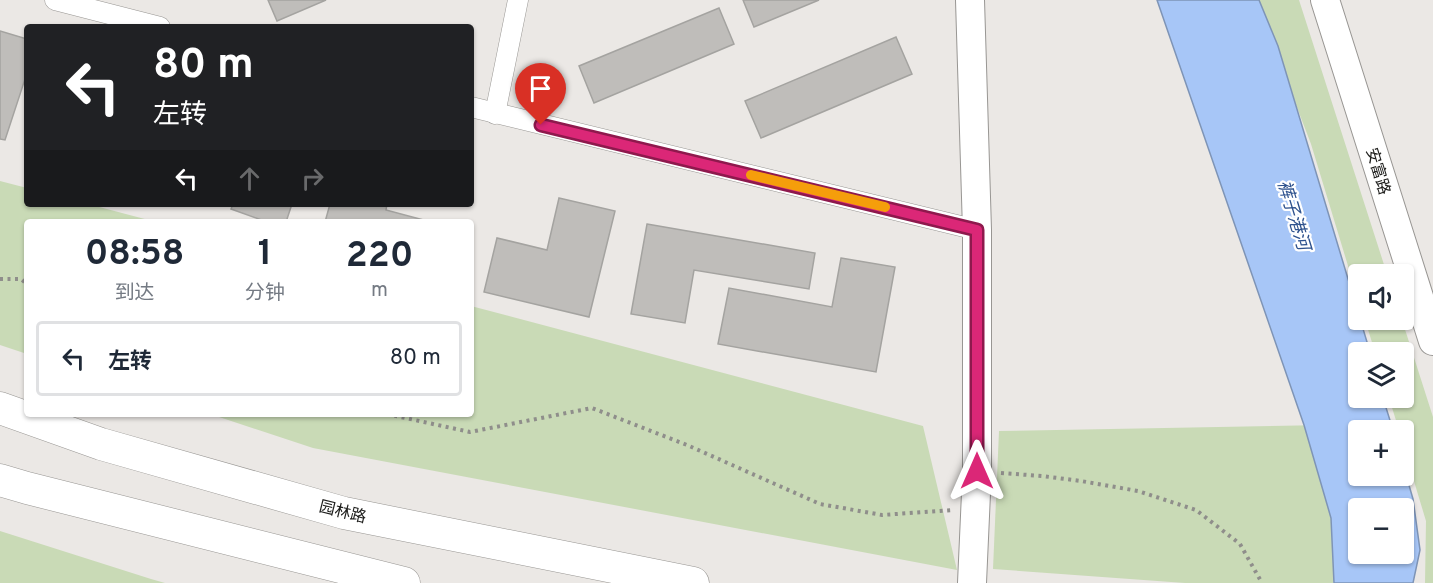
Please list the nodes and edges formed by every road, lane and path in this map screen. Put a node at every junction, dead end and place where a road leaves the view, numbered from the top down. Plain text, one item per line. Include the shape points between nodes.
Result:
1 (55, 0) edge
2 (518, 0) edge
3 (970, 0) edge
4 (1326, 0) edge
5 (148, 24) edge
6 (474, 108) edge
7 (495, 114) junction
8 (977, 230) junction
9 (0, 279) edge
10 (24, 282) edge
11 (1433, 341) edge
12 (0, 408) edge
13 (24, 417) edge
14 (25, 417) edge
15 (401, 417) edge
16 (977, 471) junction
17 (0, 480) edge
18 (975, 509) junction
19 (404, 583) edge
20 (693, 583) edge
21 (972, 583) edge
22 (1262, 583) edge

1 - 5 street
2 - 7 street
3 - 8 street
4 - 11 street, 安富路
6 - 7 street
7 - 8 street
8 - 16 street
9 - 10 path
12 - 13 main road, 园林路
14 - 20 main road, 园林路 via 101,444 344,513
15 - 18 path via 470,432 592,408 820,504 882,515
16 - 18 street
16 - 22 path via 1127,489 1196,510 1240,544
17 - 19 main road
18 - 21 street

